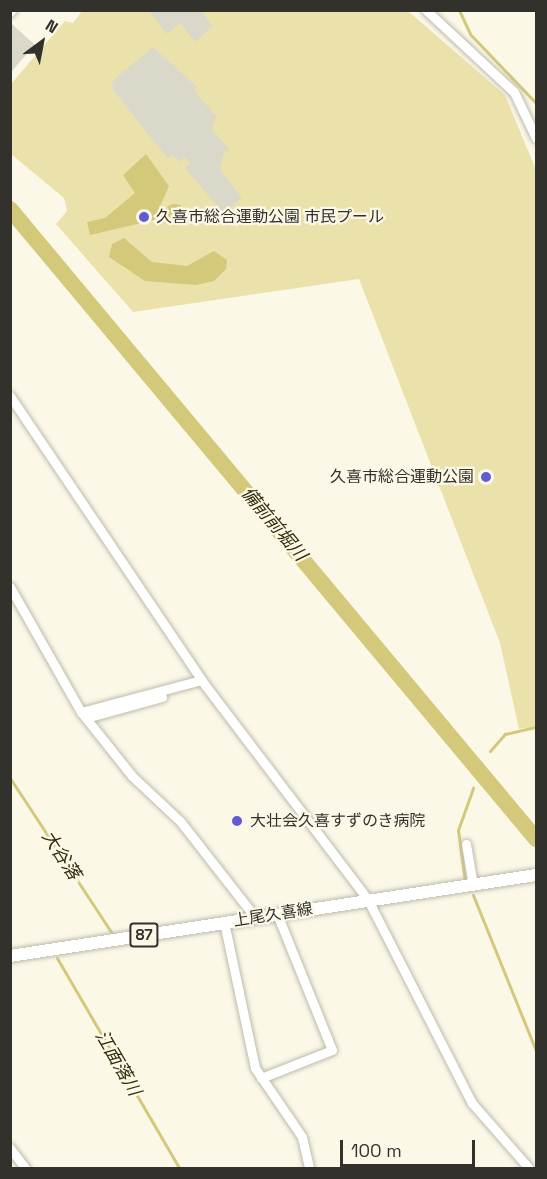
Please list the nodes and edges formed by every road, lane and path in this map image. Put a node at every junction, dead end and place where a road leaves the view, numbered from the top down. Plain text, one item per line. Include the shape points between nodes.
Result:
1 (426, 10) edge
2 (537, 138) edge
3 (10, 396) edge
4 (10, 587) edge
5 (203, 683) junction
6 (84, 715) junction
7 (466, 844) dead end
8 (537, 875) edge
9 (473, 885) junction
10 (368, 900) junction
11 (277, 914) junction
12 (255, 917) junction
13 (224, 922) junction
14 (10, 956) edge
15 (261, 1078) junction
16 (10, 1148) edge
17 (25, 1168) edge
18 (309, 1168) edge
19 (529, 1168) edge

1 - 2 street via 514,92
3 - 5 street
4 - 6 street
5 - 6 street
5 - 10 street
6 - 12 street via 132,776 180,821
7 - 9 street
8 - 9 main road, 上尾久喜線 / 87
9 - 10 main road, 上尾久喜線 / 87
10 - 11 main road, 上尾久喜線 / 87
10 - 19 street via 472,1104
11 - 12 main road, 上尾久喜線 / 87
11 - 15 street via 332,1050
12 - 13 main road, 上尾久喜線 / 87
13 - 14 main road, 上尾久喜線 / 87
13 - 15 street via 248,1045
15 - 18 street via 302,1137
16 - 17 street

